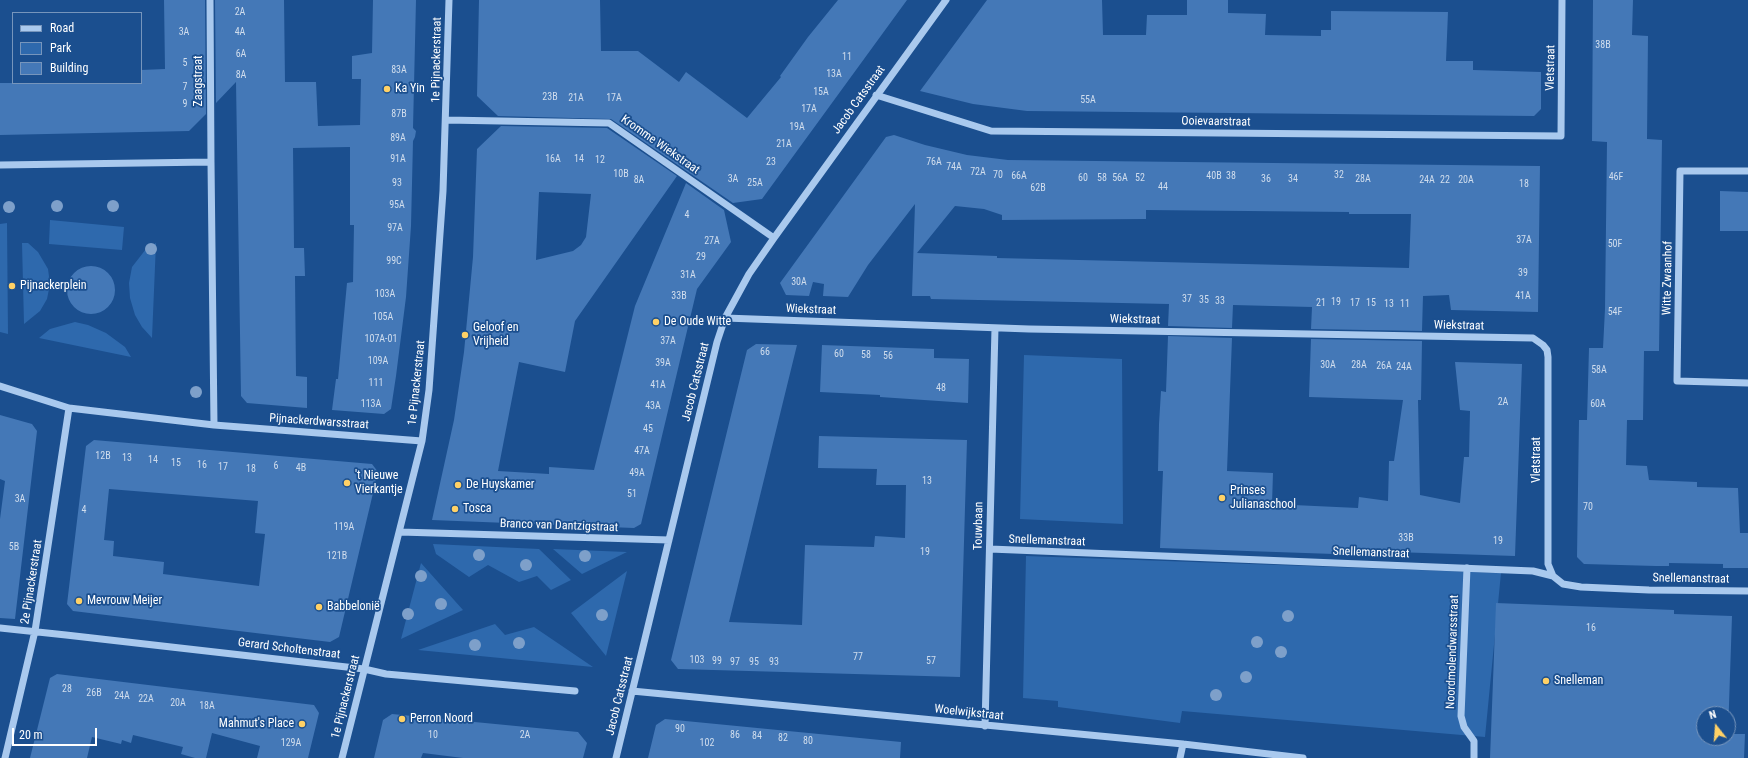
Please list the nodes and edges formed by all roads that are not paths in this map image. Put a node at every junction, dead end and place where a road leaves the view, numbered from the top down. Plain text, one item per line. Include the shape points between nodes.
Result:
1 (210, 0) edge
2 (449, 0) edge
3 (946, 0) edge
4 (1562, 0) edge
5 (876, 96) junction
6 (446, 120) junction
7 (1561, 136) joint
8 (211, 162) junction
9 (0, 165) edge
10 (1748, 171) edge
11 (774, 238) junction
12 (725, 318) junction
13 (995, 328) junction
14 (1543, 345) joint
15 (1748, 383) edge
16 (0, 386) edge
17 (70, 408) junction
18 (214, 425) junction
19 (422, 441) junction
20 (400, 532) junction
21 (669, 540) junction
22 (990, 550) junction
23 (1467, 568) junction
24 (1553, 576) junction
25 (1748, 591) edge
26 (0, 628) edge
27 (35, 631) junction
28 (364, 669) junction
29 (575, 691) dead end
30 (632, 691) junction
31 (985, 726) junction
32 (1183, 744) junction
33 (5, 758) edge
34 (342, 758) edge
35 (616, 758) edge
36 (1180, 758) edge
37 (1303, 758) edge
38 (1474, 758) edge

1 - 8 street, Zaagstraat
2 - 6 street, 1e Pijnackerstraat
3 - 5 street, Jacob Catsstraat
4 - 7 street, Vletstraat
5 - 7 street, Ooievaarstraat via 991,131
5 - 11 street, Jacob Catsstraat
6 - 11 street, Kromme Wiekstraat via 609,123
6 - 19 street, 1e Pijnackerstraat via 429,390
8 - 9 street
8 - 18 street
10 - 15 street, Witte Zwaanhof via 1680,171 1677,381
11 - 12 street, Jacob Catsstraat via 749,274
12 - 13 street, Wiekstraat
12 - 21 street, Jacob Catsstraat
13 - 14 street, Wiekstraat via 1533,338
13 - 22 street, Touwbaan
14 - 24 street, Vletstraat via 1548,357 1548,564
16 - 17 street
17 - 18 street
17 - 27 street, 2e Pijnackerstraat
18 - 19 street, Pijnackerdwarsstraat
19 - 20 street, 1e Pijnackerstraat
20 - 21 street, Branco van Dantzigstraat
20 - 28 street, 1e Pijnackerstraat
21 - 30 street, Jacob Catsstraat
22 - 23 street, Snellemanstraat
22 - 31 street, Touwbaan
23 - 24 street, Snellemanstraat via 1533,571
23 - 38 street, Noordmolendwarsstraat via 1461,716 1464,727 1474,741
24 - 25 street, Snellemanstraat via 1563,584 1580,587
26 - 27 street, Gerard Scholtenstraat
27 - 28 street, Gerard Scholtenstraat
27 - 33 street, 2e Pijnackerstraat
28 - 29 street, Gerard Scholtenstraat via 386,674
28 - 34 street, 1e Pijnackerstraat
30 - 31 street, Woelwijkstraat
30 - 35 street, Jacob Catsstraat
31 - 32 street, Woelwijkstraat
32 - 36 street
32 - 37 street, Woelwijkstraat

